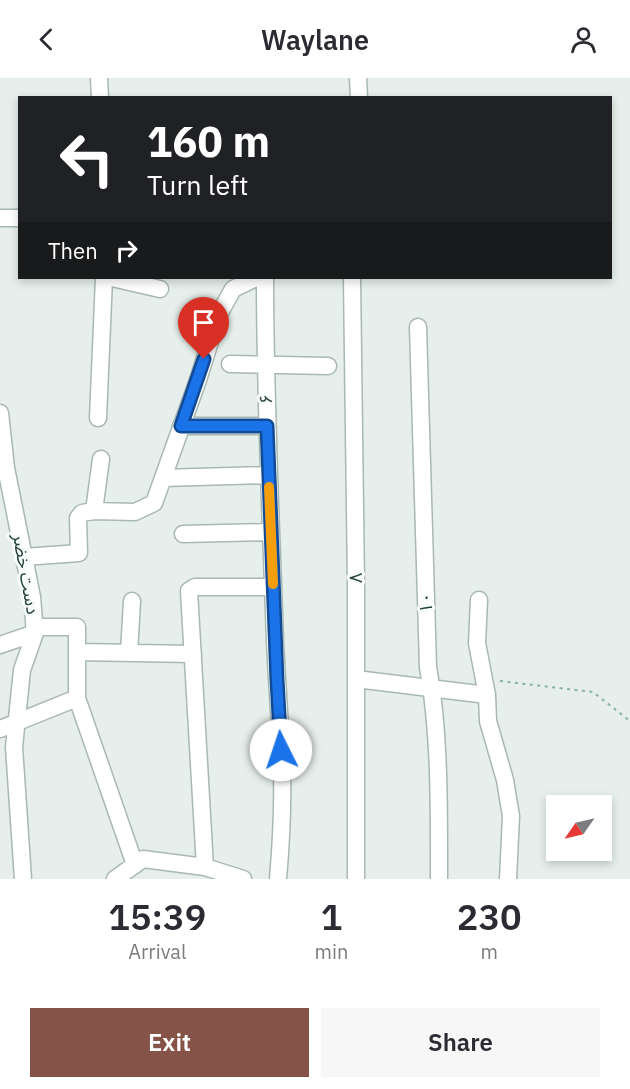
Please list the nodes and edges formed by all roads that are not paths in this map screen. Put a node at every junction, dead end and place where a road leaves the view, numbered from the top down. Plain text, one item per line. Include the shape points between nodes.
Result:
1 (99, 78) edge
2 (358, 78) edge
3 (100, 96) edge
4 (359, 96) edge
5 (0, 218) edge
6 (18, 218) edge
7 (104, 279) edge
8 (116, 279) edge
9 (254, 279) edge
10 (265, 279) edge
11 (352, 279) edge
12 (160, 289) dead end
13 (418, 327) dead end
14 (230, 364) dead end
15 (265, 365) junction
16 (328, 366) dead end
17 (0, 413) edge
18 (99, 418) dead end
19 (181, 426) junction
20 (267, 426) junction
21 (101, 459) dead end
22 (269, 475) junction
23 (163, 478) junction
24 (94, 511) junction
25 (271, 532) junction
26 (183, 534) dead end
27 (24, 557) junction
28 (273, 587) junction
29 (479, 600) dead end
30 (132, 601) dead end
31 (35, 630) junction
32 (0, 645) edge
33 (77, 652) junction
34 (129, 653) junction
35 (193, 654) junction
36 (356, 679) junction
37 (486, 687) junction
38 (432, 688) junction
39 (77, 698) junction
40 (17, 722) junction
41 (0, 729) edge
42 (135, 865) junction
43 (205, 867) junction
44 (23, 879) edge
45 (115, 879) edge
46 (243, 879) edge
47 (278, 879) edge
48 (357, 879) edge
49 (440, 879) edge
50 (508, 879) edge

1 - 3 street
2 - 4 street
5 - 6 street
7 - 18 street
8 - 12 street
9 - 19 street via 233,289 218,316
10 - 15 street, ۶
11 - 36 street, ۸
13 - 38 street, ۱۰ via 428,667
14 - 15 street
15 - 16 street
15 - 20 street, ۶
17 - 27 street, دست خضر via 6,468
19 - 20 street
19 - 23 street
20 - 22 street, ۶
21 - 24 street
22 - 23 street
22 - 25 street, ۶
23 - 24 street via 154,502 135,512
24 - 27 street via 78,518 79,553
25 - 26 street
25 - 28 street, ۶
27 - 31 street, دست خضر
28 - 35 street via 195,587 189,591
28 - 47 street, ۶ via 282,774
29 - 37 street via 477,643
30 - 34 street
31 - 32 street
31 - 33 street via 77,627
31 - 40 street, دست خضر via 22,670
33 - 34 street
33 - 39 street
34 - 35 street
35 - 43 street
36 - 38 street
36 - 48 street, ۸
37 - 38 street
37 - 50 street via 488,721 511,816
38 - 49 street, ۱۰
39 - 40 street
39 - 42 street
40 - 41 street
40 - 44 street, دست خضر
42 - 43 street via 143,859
42 - 45 street
43 - 46 street

